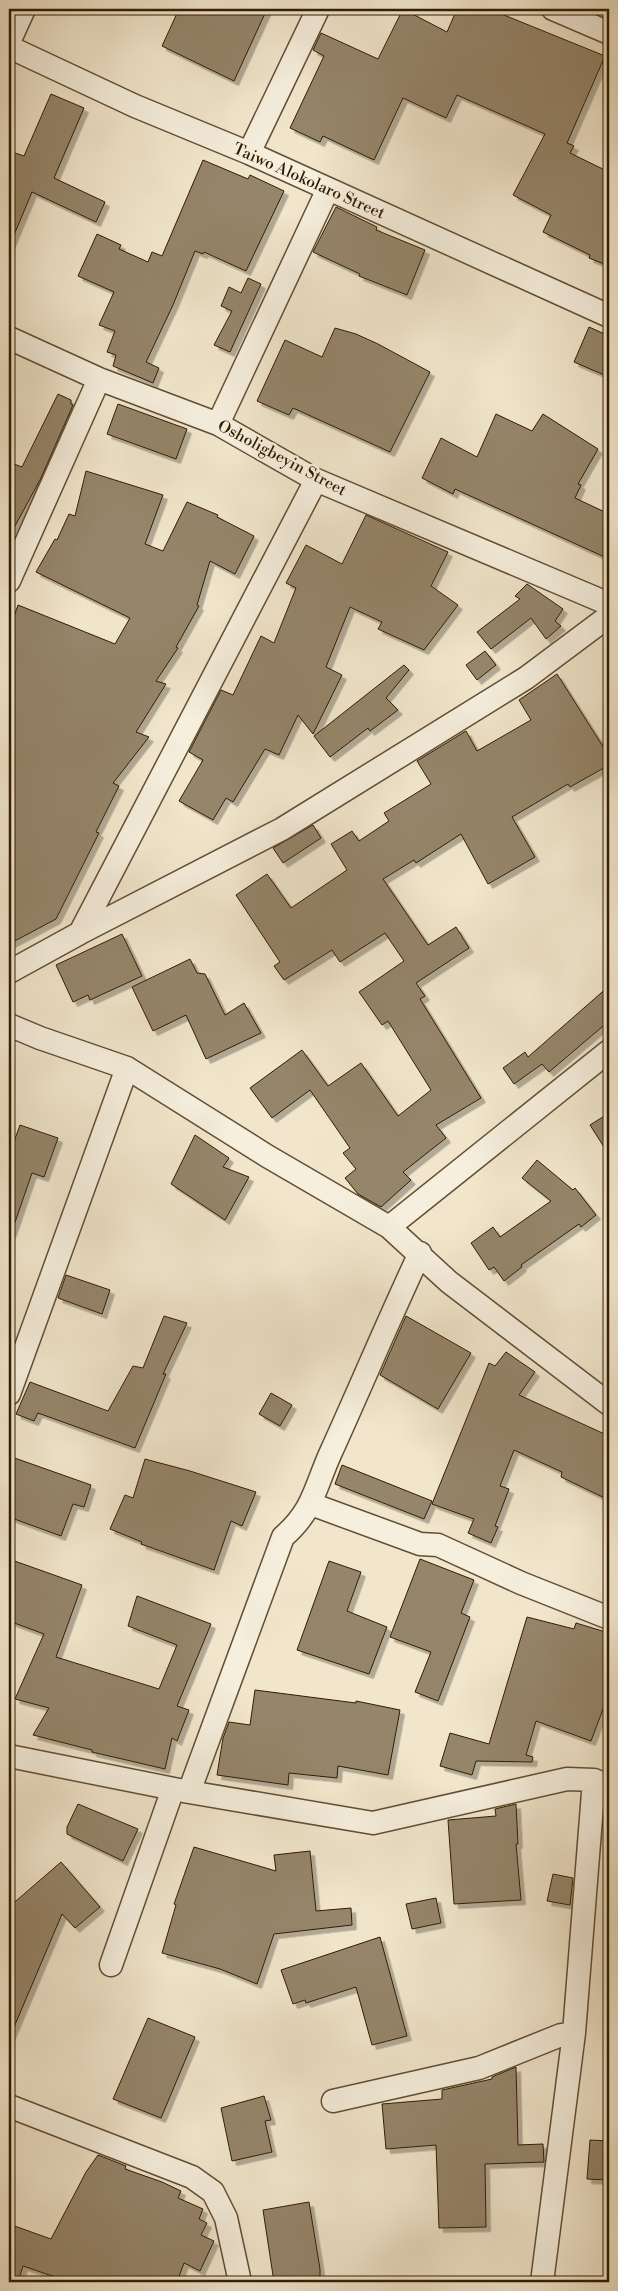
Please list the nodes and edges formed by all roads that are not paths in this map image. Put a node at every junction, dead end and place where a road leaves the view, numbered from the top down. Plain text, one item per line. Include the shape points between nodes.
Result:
1 (24, 9) edge
2 (318, 9) edge
3 (553, 9) edge
4 (609, 33) edge
5 (9, 42) edge
6 (9, 47) edge
7 (250, 153) junction
8 (328, 189) junction
9 (609, 316) edge
10 (9, 338) edge
11 (99, 379) junction
12 (218, 424) junction
13 (316, 480) junction
14 (9, 581) edge
15 (609, 604) edge
16 (609, 616) edge
17 (80, 933) junction
18 (9, 972) edge
19 (9, 1024) edge
20 (609, 1051) edge
21 (128, 1068) junction
22 (389, 1227) junction
23 (420, 1253) junction
24 (9, 1394) edge
25 (609, 1404) edge
26 (311, 1504) junction
27 (609, 1618) edge
28 (9, 1756) edge
29 (602, 1783) edge
30 (181, 1790) junction
31 (111, 1966) dead end
32 (574, 2033) junction
33 (333, 2101) dead end
34 (9, 2106) edge
35 (240, 2282) edge
36 (542, 2282) edge

1 - 5 street
2 - 7 street
3 - 4 street
6 - 7 street, Taiwo Alokolaro Street via 135,106
7 - 8 street, Taiwo Alokolaro Street
8 - 9 street, Taiwo Alokolaro Street
8 - 12 street
10 - 11 street, Osholigbeyin Street
11 - 12 street, Osholigbeyin Street
11 - 14 street
12 - 13 street, Osholigbeyin Street
13 - 15 street, Osholigbeyin Street
13 - 17 street
16 - 17 street via 526,678 282,829
17 - 18 street
19 - 21 street
20 - 22 street
21 - 22 street via 267,1156
21 - 24 street
22 - 23 street
23 - 25 street via 449,1282
23 - 26 street via 324,1466
26 - 27 street via 420,1544 438,1545
26 - 30 street via 283,1537
28 - 30 street
29 - 30 street via 567,1779 373,1823
29 - 32 street
30 - 31 street
32 - 33 street via 561,2035 479,2068
32 - 36 street
34 - 35 street via 192,2177 213,2192 226,2218

